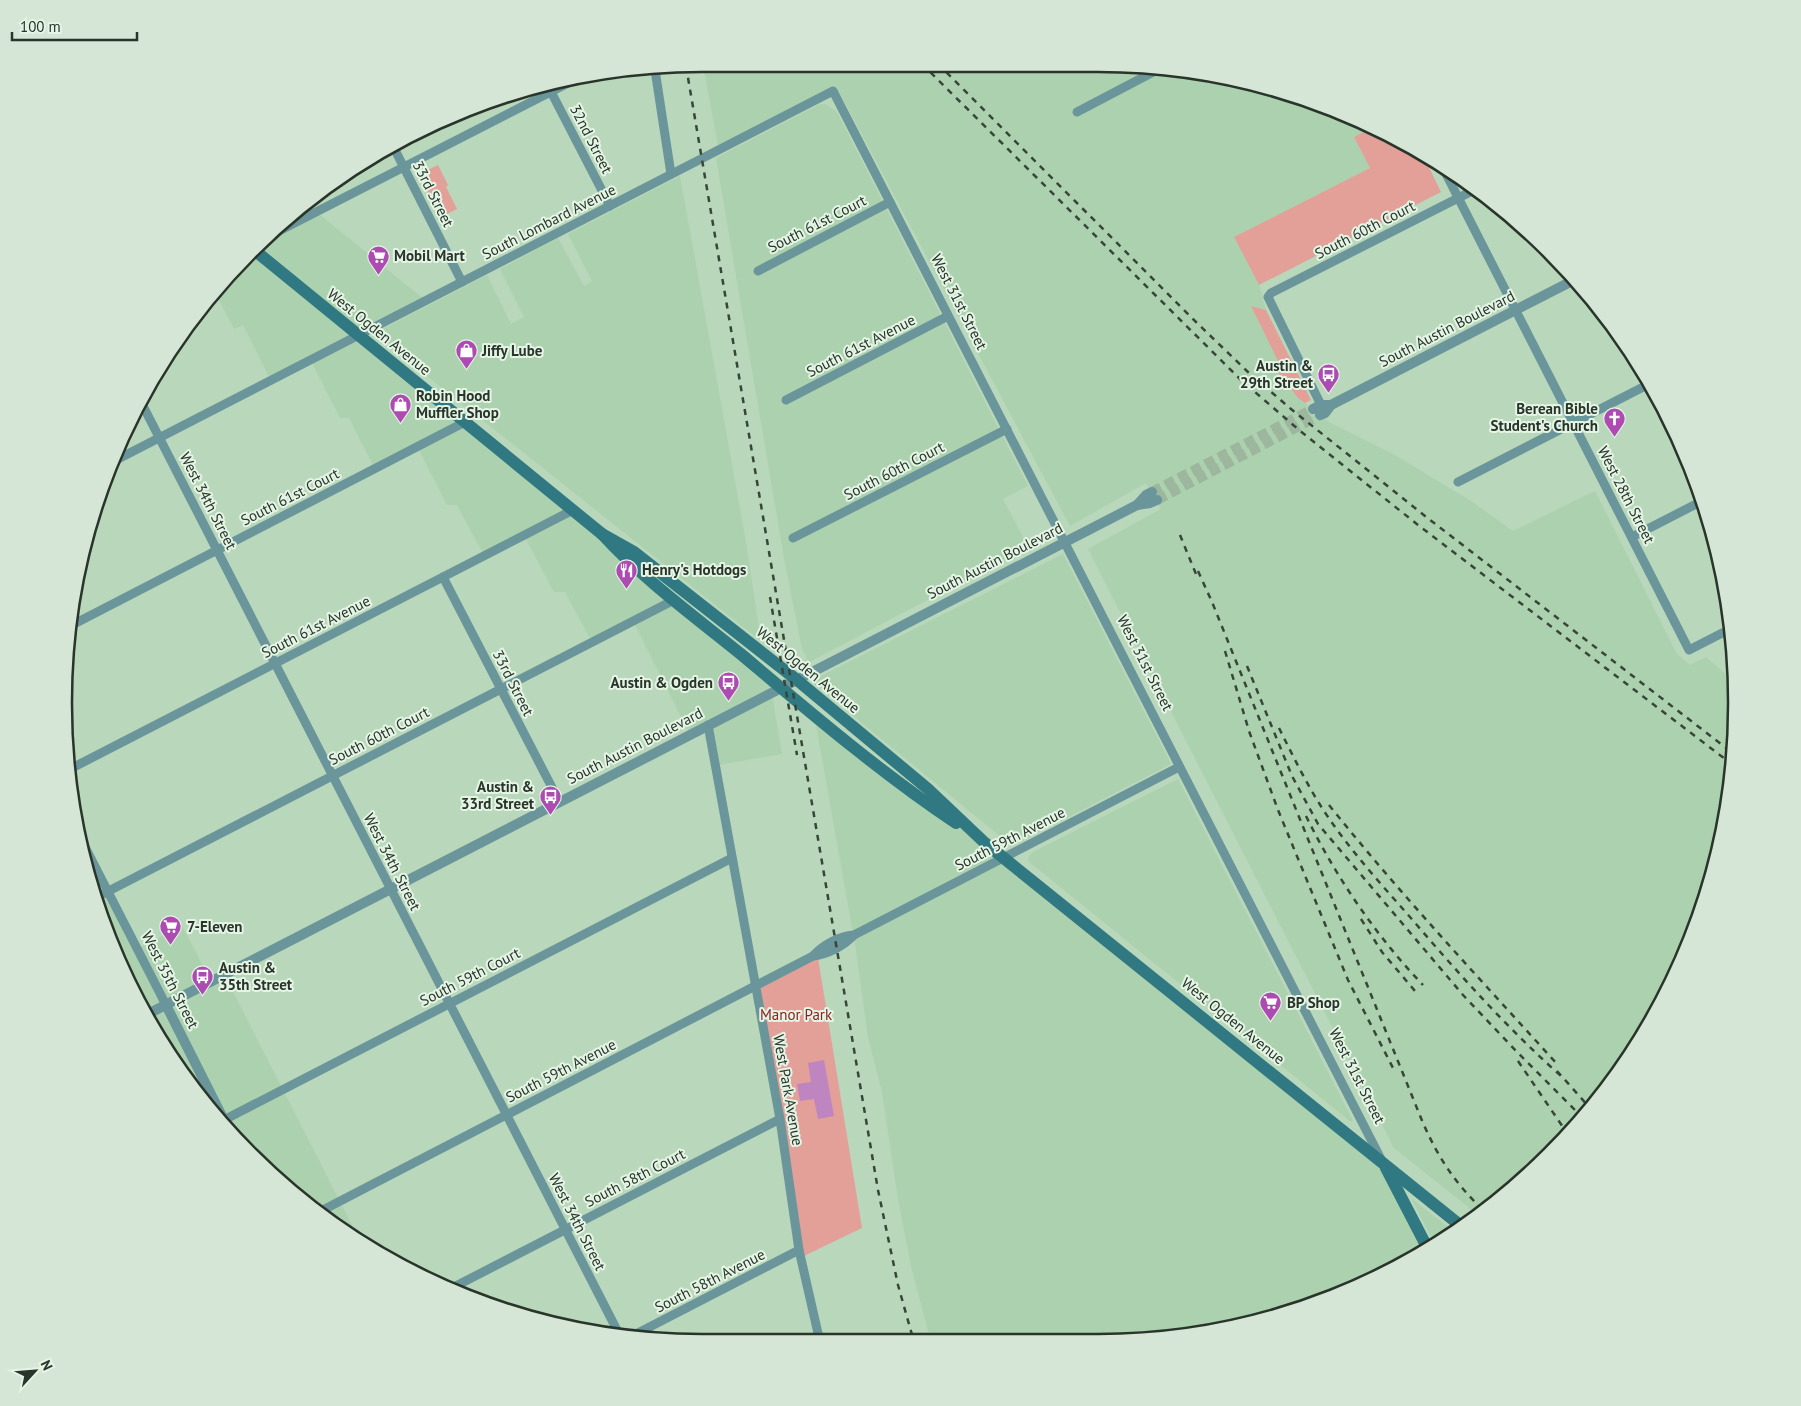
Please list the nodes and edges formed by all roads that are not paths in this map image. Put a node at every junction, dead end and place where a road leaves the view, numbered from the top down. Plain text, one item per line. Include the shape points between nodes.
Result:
1 (656, 75) edge
2 (1148, 75) edge
3 (833, 91) joint
4 (551, 92) edge
5 (536, 95) edge
6 (1077, 112) dead end
7 (396, 153) edge
8 (404, 167) junction
9 (671, 174) junction
10 (1449, 180) edge
11 (1468, 193) edge
12 (1459, 198) junction
13 (890, 202) junction
14 (610, 206) junction
15 (293, 224) edge
16 (260, 254) edge
17 (758, 271) dead end
18 (462, 282) junction
19 (1568, 283) edge
20 (1516, 310) junction
21 (948, 316) junction
22 (358, 335) junction
23 (1644, 387) edge
24 (786, 400) dead end
25 (146, 409) edge
26 (1321, 409) joint
27 (465, 422) junction
28 (1574, 423) junction
29 (1007, 429) junction
30 (160, 437) junction
31 (123, 457) edge
32 (1458, 482) dead end
33 (1154, 496) tunnel mouth
34 (1696, 504) edge
35 (573, 510) junction
36 (602, 534) junction
37 (1632, 537) junction
38 (793, 538) dead end
39 (1065, 542) junction
40 (217, 550) junction
41 (443, 577) junction
42 (674, 600) junction
43 (78, 622) edge
44 (1724, 632) edge
45 (275, 664) junction
46 (797, 680) junction
47 (782, 688) junction
48 (501, 689) junction
49 (708, 725) junction
50 (76, 766) edge
51 (1179, 767) junction
52 (333, 776) junction
53 (559, 801) junction
54 (985, 843) junction
55 (732, 858) junction
56 (1004, 858) junction
57 (94, 864) edge
58 (390, 888) junction
59 (108, 892) junction
60 (103, 894) edge
61 (755, 986) junction
62 (449, 1003) junction
63 (166, 1005) junction
64 (153, 1011) edge
65 (210, 1096) edge
66 (506, 1115) junction
67 (228, 1117) edge
68 (780, 1119) junction
69 (1383, 1163) junction
70 (326, 1208) edge
71 (1456, 1222) edge
72 (565, 1230) junction
73 (1424, 1242) edge
74 (799, 1250) junction
75 (459, 1284) edge
76 (615, 1327) edge
77 (645, 1330) edge
78 (818, 1334) edge

1 - 9 street
2 - 6 street
3 - 9 street, South Lombard Avenue
3 - 13 street, West 31st Street
4 - 14 street, 32nd Street
5 - 8 street
7 - 8 street, 33rd Street
8 - 15 street
8 - 18 street, 33rd Street
9 - 14 street, South Lombard Avenue
10 - 12 street, West 28th Street
11 - 12 street, South 60th Court
12 - 20 street, West 28th Street
12 - 26 street, South 60th Court via 1271,292 1268,297
13 - 17 street, South 61st Court
13 - 21 street, West 31st Street
14 - 18 street, South Lombard Avenue
16 - 22 main road, West Ogden Avenue
18 - 22 street, South Lombard Avenue
19 - 20 street, South Austin Boulevard
20 - 26 street, South Austin Boulevard
20 - 28 street, West 28th Street
21 - 24 street, South 61st Avenue
21 - 29 street, West 31st Street
22 - 27 main road, West Ogden Avenue
22 - 30 street, South Lombard Avenue
23 - 28 street
25 - 30 street, West 34th Street
27 - 35 main road, West Ogden Avenue
27 - 40 street, South 61st Court
28 - 32 street
28 - 37 street, West 28th Street
29 - 38 street, South 60th Court
29 - 39 street, West 31st Street
30 - 31 street, South Lombard Avenue
30 - 40 street, West 34th Street
33 - 39 street, South Austin Boulevard via 1150,503 1137,505
34 - 37 street
35 - 36 main road, West Ogden Avenue
35 - 41 street, South 61st Avenue
36 - 42 main road, West Ogden Avenue via 625,559
36 - 46 main road, West Ogden Avenue via 634,552
37 - 44 street, West 28th Street via 1689,650
39 - 46 street, South Austin Boulevard
39 - 51 street, West 31st Street
40 - 43 street, South 61st Court
40 - 45 street, West 34th Street
41 - 45 street, South 61st Avenue
41 - 48 street, 33rd Street
42 - 47 main road, West Ogden Avenue
42 - 48 street, South 60th Court
45 - 50 street, South 61st Avenue
45 - 52 street, West 34th Street
46 - 47 street, South Austin Boulevard
46 - 54 main road, West Ogden Avenue via 928,788
47 - 49 street, South Austin Boulevard
47 - 54 main road, West Ogden Avenue via 923,801
48 - 52 street, South 60th Court
48 - 53 street, 33rd Street
49 - 53 street, South Austin Boulevard
49 - 55 street, West Park Avenue
51 - 56 street, South 59th Avenue
51 - 69 street, West 31st Street
52 - 58 street, West 34th Street
52 - 59 street, South 60th Court
53 - 58 street, South Austin Boulevard
54 - 56 main road, West Ogden Avenue
55 - 61 street, West Park Avenue
55 - 62 street, South 59th Court
56 - 61 street, South 59th Avenue via 854,935 820,948 813,956
56 - 69 main road, West Ogden Avenue
57 - 59 street, West 35th Street
58 - 62 street, West 34th Street
58 - 63 street, South Austin Boulevard
59 - 60 street, South 60th Court
59 - 63 street, West 35th Street
61 - 66 street, South 59th Avenue
61 - 68 street, West Park Avenue
62 - 66 street, West 34th Street
62 - 67 street, South 59th Court
63 - 64 street, South Austin Boulevard
63 - 65 street, West 35th Street
66 - 70 street, South 59th Avenue
66 - 72 street, West 34th Street
68 - 72 street, South 58th Court
68 - 74 street, West Park Avenue
69 - 71 main road, West Ogden Avenue
69 - 73 main road, West 31st Street
72 - 75 street, South 58th Court
72 - 76 street, West 34th Street
74 - 77 street, South 58th Avenue
74 - 78 street, West Park Avenue

